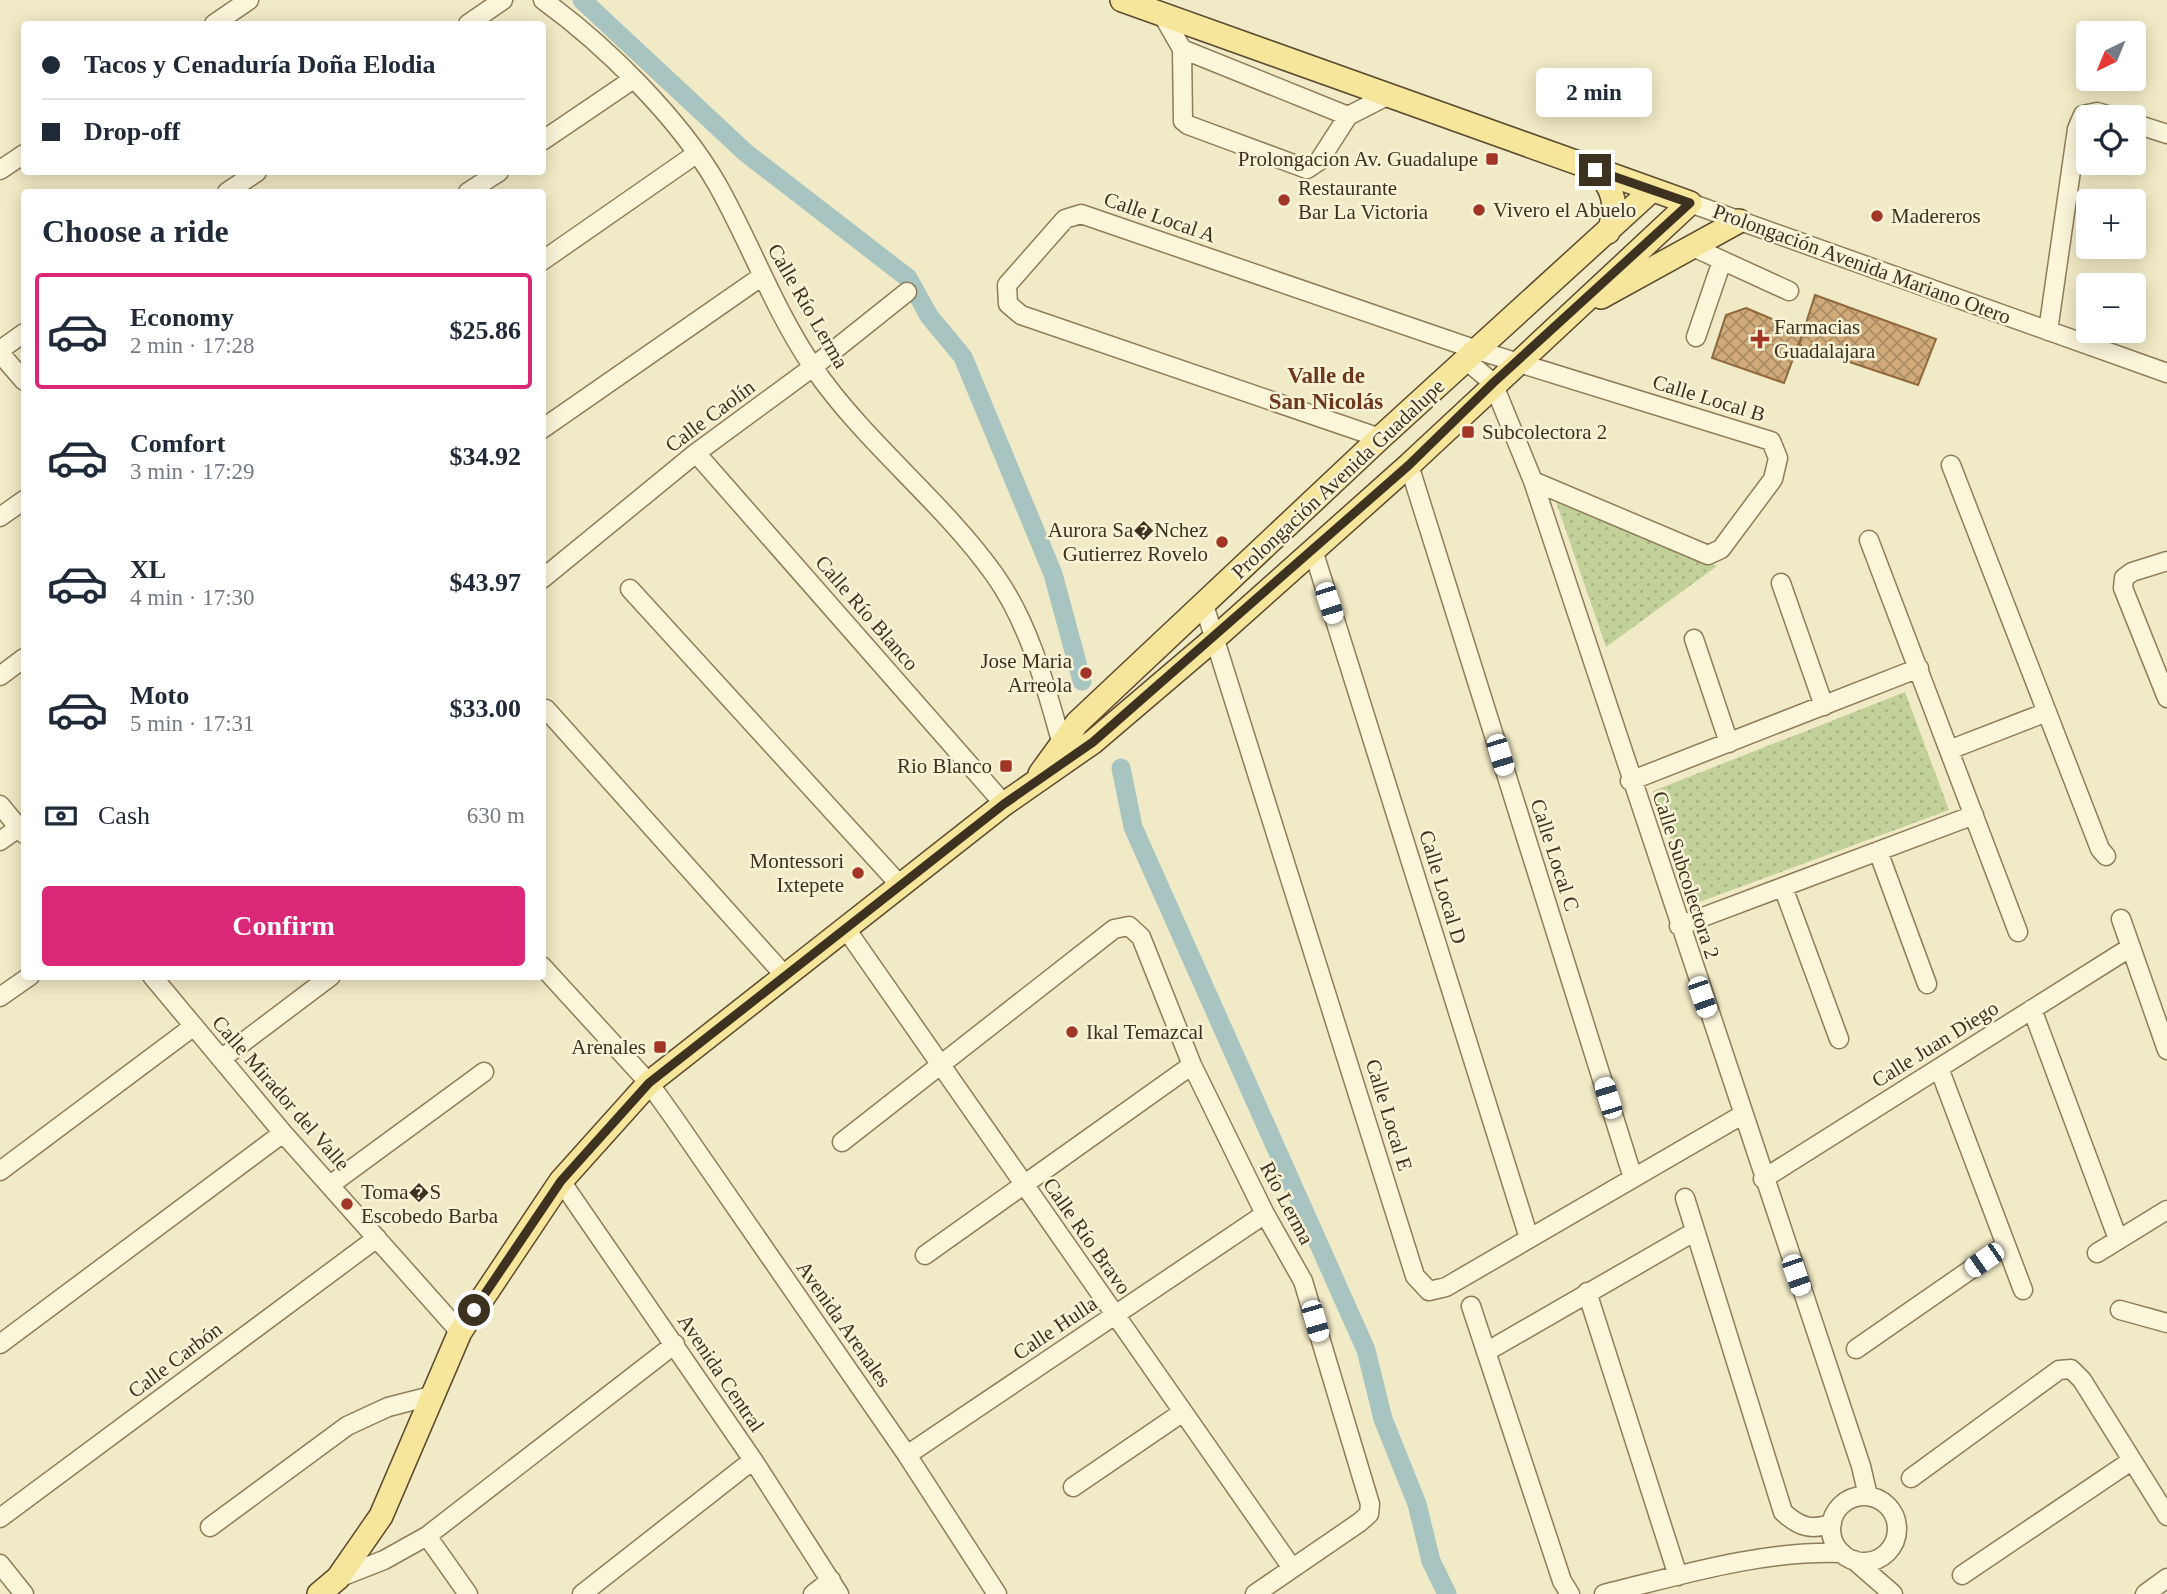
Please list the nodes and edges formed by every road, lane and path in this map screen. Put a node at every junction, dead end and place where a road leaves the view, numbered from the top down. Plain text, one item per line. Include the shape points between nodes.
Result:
1 (249, 0) edge
2 (503, 0) edge
3 (543, 0) edge
4 (1122, 0) edge
5 (1162, 14) junction
6 (218, 21) edge
7 (472, 21) edge
8 (1182, 49) junction
9 (632, 79) junction
10 (1387, 96) junction
11 (1348, 116) junction
12 (2146, 127) edge
13 (2167, 134) edge
14 (2076, 136) edge
15 (546, 138) edge
16 (696, 154) junction
17 (21, 156) edge
18 (0, 170) edge
19 (1595, 170) junction
20 (252, 175) edge
21 (494, 175) edge
22 (232, 189) edge
23 (473, 189) edge
24 (1653, 190) junction
25 (1690, 203) junction
26 (1739, 221) junction
27 (1608, 232) junction
28 (1693, 247) junction
29 (546, 258) edge
30 (1722, 261) junction
31 (761, 277) junction
32 (1788, 291) dead end
33 (907, 292) dead end
34 (1570, 313) junction
35 (2048, 331) junction
36 (21, 335) edge
37 (1696, 337) dead end
38 (0, 352) edge
39 (1472, 355) junction
40 (1517, 363) junction
41 (813, 368) junction
42 (2167, 373) edge
43 (21, 377) edge
44 (1493, 383) junction
45 (546, 426) edge
46 (1380, 438) junction
47 (696, 453) junction
48 (1409, 465) junction
49 (1951, 465) dead end
50 (1533, 481) junction
51 (21, 502) edge
52 (0, 517) edge
53 (1868, 540) dead end
54 (1313, 550) junction
55 (2167, 561) edge
56 (546, 576) edge
57 (1781, 583) dead end
58 (630, 589) dead end
59 (1204, 605) junction
60 (1215, 638) junction
61 (1694, 639) dead end
62 (21, 660) edge
63 (1919, 668) junction
64 (2163, 675) edge
65 (0, 676) edge
66 (2167, 698) edge
67 (1824, 706) junction
68 (546, 709) dead end
69 (2048, 712) junction
70 (1729, 743) junction
71 (1068, 749) junction
72 (1949, 750) junction
73 (1630, 781) junction
74 (1004, 804) junction
75 (0, 805) edge
76 (1974, 815) junction
77 (21, 827) edge
78 (21, 830) edge
79 (0, 841) edge
80 (1878, 851) junction
81 (2106, 856) dead end
82 (900, 885) junction
83 (1783, 887) junction
84 (2121, 919) dead end
85 (1679, 926) junction
86 (846, 929) junction
87 (2018, 932) dead end
88 (2131, 947) junction
89 (546, 970) edge
90 (786, 977) junction
91 (25, 980) edge
92 (155, 980) edge
93 (326, 980) edge
94 (1927, 984) dead end
95 (0, 998) edge
96 (2032, 1009) junction
97 (194, 1026) junction
98 (1839, 1039) dead end
99 (2167, 1050) edge
100 (221, 1059) junction
101 (1192, 1065) junction
102 (941, 1066) junction
103 (1939, 1068) junction
104 (484, 1072) dead end
105 (649, 1083) junction
106 (1742, 1115) junction
107 (283, 1133) junction
108 (842, 1142) dead end
109 (0, 1171) edge
110 (1633, 1178) junction
111 (1763, 1179) junction
112 (561, 1181) junction
113 (330, 1185) junction
114 (1022, 1185) junction
115 (1685, 1198) dead end
116 (2167, 1210) edge
117 (1265, 1214) junction
118 (1694, 1232) junction
119 (377, 1238) junction
120 (1529, 1238) junction
121 (2118, 1239) junction
122 (2006, 1245) junction
123 (2098, 1253) dead end
124 (925, 1255) dead end
125 (2023, 1290) dead end
126 (1587, 1292) junction
127 (1471, 1306) dead end
128 (2120, 1310) dead end
129 (1115, 1315) junction
130 (2167, 1323) edge
131 (460, 1332) junction
132 (0, 1344) edge
133 (675, 1344) junction
134 (1856, 1349) dead end
135 (1486, 1352) junction
136 (431, 1396) junction
137 (1183, 1412) junction
138 (907, 1455) junction
139 (753, 1460) junction
140 (2131, 1461) junction
141 (1911, 1478) dead end
142 (1073, 1487) dead end
143 (1868, 1496) junction
144 (2167, 1516) edge
145 (0, 1518) edge
146 (1832, 1523) junction
147 (210, 1527) dead end
148 (427, 1536) junction
149 (1890, 1551) junction
150 (1848, 1557) junction
151 (0, 1564) edge
152 (1292, 1568) junction
153 (1962, 1575) dead end
154 (1678, 1576) junction
155 (338, 1578) junction
156 (2167, 1578) edge
157 (835, 1587) edge
158 (1892, 1592) edge
159 (24, 1594) edge
160 (319, 1594) edge
161 (468, 1594) edge
162 (582, 1594) edge
163 (813, 1594) edge
164 (997, 1594) edge
165 (1255, 1594) edge
166 (1570, 1594) edge
167 (1605, 1594) edge
168 (2145, 1594) edge

1 - 6 street
2 - 7 street
3 - 9 street, Calle Río Lerma
4 - 5 main road, Prolongación Avenida Mariano Otero
5 - 8 street
5 - 10 main road, Prolongación Avenida Mariano Otero
8 - 11 street
8 - 11 street via 1182,115 1188,125 1307,169 1319,161
9 - 15 street
9 - 16 street, Calle Río Lerma
10 - 11 street
10 - 19 main road, Prolongación Avenida Mariano Otero
12 - 13 street
14 - 35 street
16 - 29 street
16 - 31 street, Calle Río Lerma via 727,202
17 - 18 street
19 - 24 main road, Prolongación Avenida Mariano Otero
19 - 27 main road via 1608,184 1614,201
20 - 22 street
21 - 23 street
24 - 25 main road, Prolongación Avenida Mariano Otero
24 - 27 main road, Prolongación Avenida Guadalupe
25 - 26 street, Prolongación Avenida Mariano Otero
25 - 34 main road, Prolongación Avenida Guadalupe
26 - 28 main road
26 - 35 street, Prolongación Avenida Mariano Otero
27 - 39 main road, Prolongación Avenida Guadalupe
28 - 30 street
28 - 34 main road
30 - 32 street
30 - 37 street
31 - 41 street, Calle Río Lerma
31 - 45 street
33 - 41 street, Calle Caolín
34 - 40 main road, Prolongación Avenida Guadalupe
35 - 42 street, Prolongación Avenida Mariano Otero
36 - 38 street
38 - 43 street
39 - 40 street, Calle Local B
39 - 44 street, Calle Subcolectora 2
39 - 46 main road, Prolongación Avenida Guadalupe
39 - 46 street, Calle Local A via 1081,214 1065,219 1007,285 1008,304 1021,315
40 - 44 main road, Prolongación Avenida Guadalupe
40 - 50 street, Calle Local B via 1771,441 1778,458 1773,479 1721,550 1708,555
41 - 47 street, Calle Caolín
41 - 71 street, Calle Río Lerma via 994,574 1026,634
44 - 48 main road, Prolongación Avenida Guadalupe
44 - 50 street, Calle Subcolectora 2
46 - 59 main road, Prolongación Avenida Guadalupe
47 - 56 street, Calle Caolín
47 - 74 street, Calle Río Blanco
48 - 54 main road, Prolongación Avenida Guadalupe
48 - 110 street, Calle Local C
49 - 69 street
50 - 73 street, Calle Subcolectora 2
51 - 52 street
53 - 63 street
54 - 60 main road, Prolongación Avenida Guadalupe
54 - 120 street, Calle Local D
55 - 64 street via 2132,572 2124,578 2123,588
57 - 67 street
58 - 82 street
59 - 60 street, Calle Local E
59 - 71 main road, Prolongación Avenida Guadalupe
60 - 71 main road, Prolongación Avenida Guadalupe
60 - 120 street, Calle Local E via 1415,1276 1429,1291 1446,1287
61 - 70 street
62 - 65 street
63 - 67 street
63 - 72 street
64 - 66 street
67 - 70 street
68 - 90 street
69 - 72 street
69 - 81 street
70 - 73 street
71 - 74 main road, Prolongación Avenida Guadalupe
72 - 76 street
73 - 85 street, Calle Subcolectora 2
74 - 82 main road, Prolongación Avenida Guadalupe
75 - 77 street
76 - 80 street
76 - 87 street
78 - 79 street
80 - 83 street
80 - 94 street
82 - 86 main road, Prolongación Avenida Guadalupe
83 - 85 street
83 - 98 street
84 - 88 street
85 - 106 street, Calle Subcolectora 2
86 - 90 main road, Prolongación Avenida Guadalupe
86 - 102 street, Calle Río Bravo
88 - 96 street, Calle Juan Diego
88 - 99 street
89 - 105 street, Avenida Arenales
90 - 105 main road, Prolongación Avenida Guadalupe
91 - 95 street
92 - 97 street, Calle Mirador del Valle
93 - 100 street
96 - 103 street, Calle Juan Diego
96 - 121 street
97 - 100 street, Calle Mirador del Valle
97 - 109 street
100 - 107 street, Calle Mirador del Valle
101 - 102 street, Río Lerma via 1141,937 1129,926 1115,929
101 - 114 street
101 - 117 street, Río Lerma
102 - 108 street
102 - 114 street, Calle Río Bravo
103 - 111 street, Calle Juan Diego
103 - 122 street
104 - 113 street
105 - 112 main road, Prolongación Avenida Guadalupe
105 - 138 street, Avenida Arenales
106 - 110 street, Calle Local E
106 - 111 street, Calle Subcolectora 2
107 - 113 street, Calle Mirador del Valle
107 - 132 street
110 - 120 street, Calle Local E
111 - 143 street, Calle Subcolectora 2
112 - 131 main road, Prolongación Avenida Guadalupe
112 - 133 street, Avenida Central
113 - 119 street, Calle Mirador del Valle
114 - 124 street
114 - 129 street, Calle Río Bravo
115 - 118 street
116 - 121 street
117 - 129 street, Calle Hulla
117 - 152 street, Río Lerma via 1303,1281 1370,1504 1368,1514
118 - 126 street
118 - 146 street via 1783,1512 1812,1529
119 - 131 street, Calle Mirador del Valle
119 - 145 street, Calle Carbón
121 - 123 street
122 - 125 street
122 - 134 street
126 - 135 street
126 - 154 street
127 - 135 street
128 - 130 street
129 - 137 street, Calle Río Bravo
129 - 138 street, Calle Hulla
131 - 136 main road, Prolongación Avenida Guadalupe
133 - 139 street, Avenida Central
133 - 148 street
135 - 166 street
136 - 147 street via 388,1407 347,1426
136 - 155 main road, Prolongación Avenida Guadalupe via 381,1517
137 - 142 street
137 - 152 street, Calle Río Bravo
138 - 164 street, Avenida Arenales
139 - 157 street, Avenida Central
139 - 162 street
140 - 141 street via 2071,1368 2059,1370
140 - 144 street
140 - 153 street
143 - 146 street via 1844,1502
143 - 149 street via 1885,1503 1895,1517 1897,1535
146 - 150 street via 1835,1545
148 - 155 street
148 - 161 street
149 - 150 street via 1867,1562
149 - 158 street
150 - 154 street via 1802,1552
150 - 158 street
151 - 159 street
152 - 165 street
154 - 167 street
155 - 160 main road, Prolongación Avenida Guadalupe
156 - 168 street
157 - 163 street

